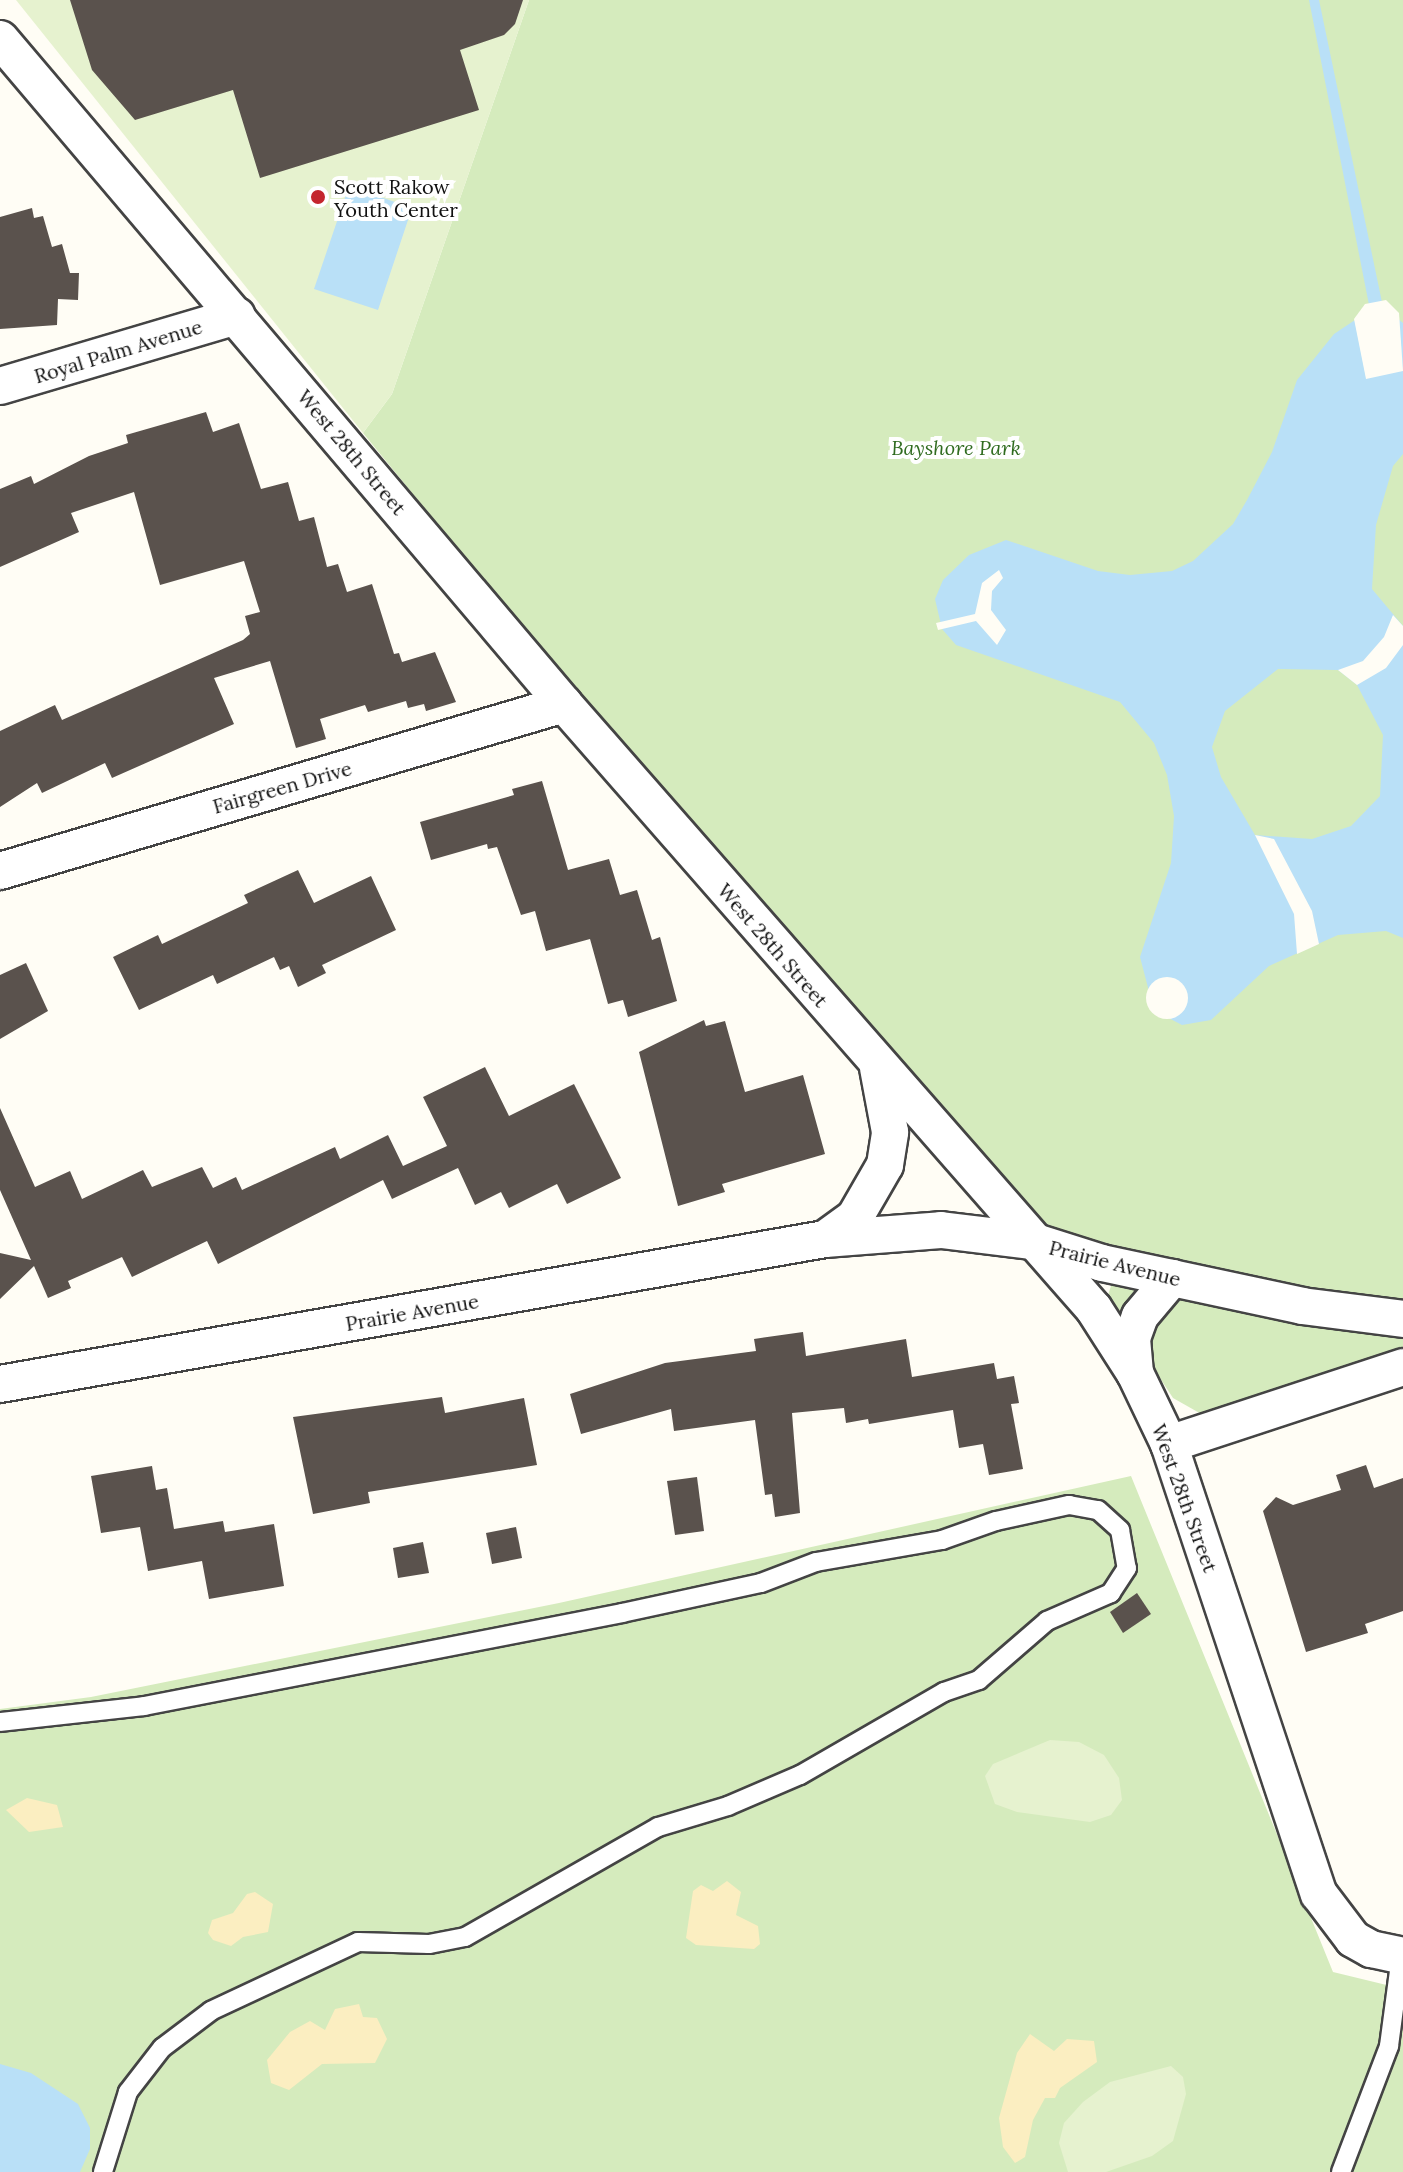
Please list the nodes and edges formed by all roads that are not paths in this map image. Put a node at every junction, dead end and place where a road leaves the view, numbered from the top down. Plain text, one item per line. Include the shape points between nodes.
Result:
1 (0, 39) edge
2 (237, 316) junction
3 (0, 386) edge
4 (564, 704) junction
5 (0, 871) edge
6 (878, 1066) junction
7 (825, 1239) junction
8 (1032, 1241) junction
9 (1172, 1278) junction
10 (1403, 1319) edge
11 (1403, 1367) edge
12 (1135, 1373) junction
13 (0, 1384) edge
14 (1169, 1444) junction
15 (0, 1722) edge
16 (1392, 1953) edge
17 (103, 2172) edge
18 (1341, 2172) edge

1 - 2 street, West 28th Street
2 - 3 street, Royal Palm Avenue
2 - 4 street, West 28th Street
4 - 5 street, Fairgreen Drive
4 - 6 street, West 28th Street
6 - 7 street, Prairie Avenue via 890,1132 885,1165 855,1217
6 - 8 street, West 28th Street
7 - 8 street, Prairie Avenue via 941,1230
7 - 13 street, Prairie Avenue
8 - 9 street, Prairie Avenue
8 - 12 street, West 28th Street via 1094,1309
9 - 10 street, Prairie Avenue via 1302,1306
9 - 12 street via 1140,1316 1132,1338
11 - 14 street
12 - 14 street, West 28th Street
14 - 16 street, West 28th Street via 1319,1894 1353,1939
15 - 17 lane via 144,1706 622,1613 761,1583 816,1562 942,1540 1069,1505 1098,1510 1120,1530 1127,1568 1111,1593 1047,1621 979,1680 944,1692 800,1775 728,1806 658,1827 465,1937 429,1944 358,1942 211,2011 162,2048 128,2092
16 - 18 lane via 1389,2046

